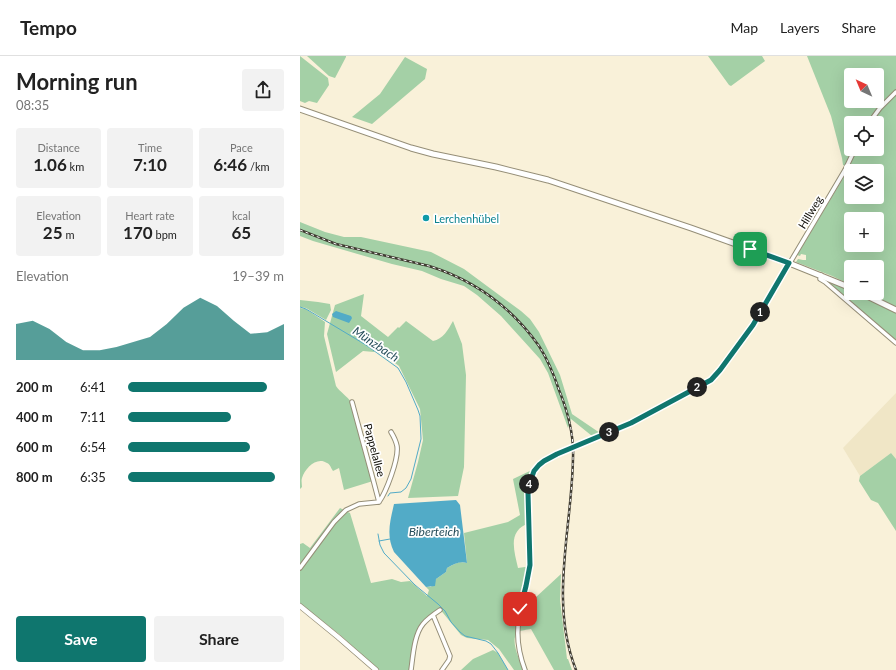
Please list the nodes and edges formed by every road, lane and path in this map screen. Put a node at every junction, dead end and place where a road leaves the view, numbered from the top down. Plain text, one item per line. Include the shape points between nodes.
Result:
1 (896, 92) edge
2 (300, 109) edge
3 (874, 116) edge
4 (852, 156) edge
5 (789, 263) junction
6 (821, 275) junction
7 (844, 285) edge
8 (875, 300) edge
9 (896, 310) edge
10 (896, 343) edge
11 (352, 402) dead end
12 (391, 432) dead end
13 (378, 502) junction
14 (300, 568) edge
15 (300, 606) edge
16 (440, 610) dead end
17 (433, 616) junction
18 (376, 670) edge
19 (411, 670) edge
20 (442, 670) edge
21 (525, 670) edge

1 - 3 street
2 - 5 main road via 418,150 548,180
4 - 5 street, Hillweg
5 - 6 main road
5 - 21 street, Hillweg via 753,325 711,380 631,423 551,458 534,471 528,493 530,565 518,624 518,646
6 - 7 main road
6 - 10 street via 820,279
8 - 9 main road
11 - 13 street, Pappelallee
12 - 13 street, Pappelallee via 397,454 382,498
13 - 14 street via 359,504 346,510
15 - 18 street
16 - 17 street
17 - 19 street via 419,630
17 - 20 street via 450,656

